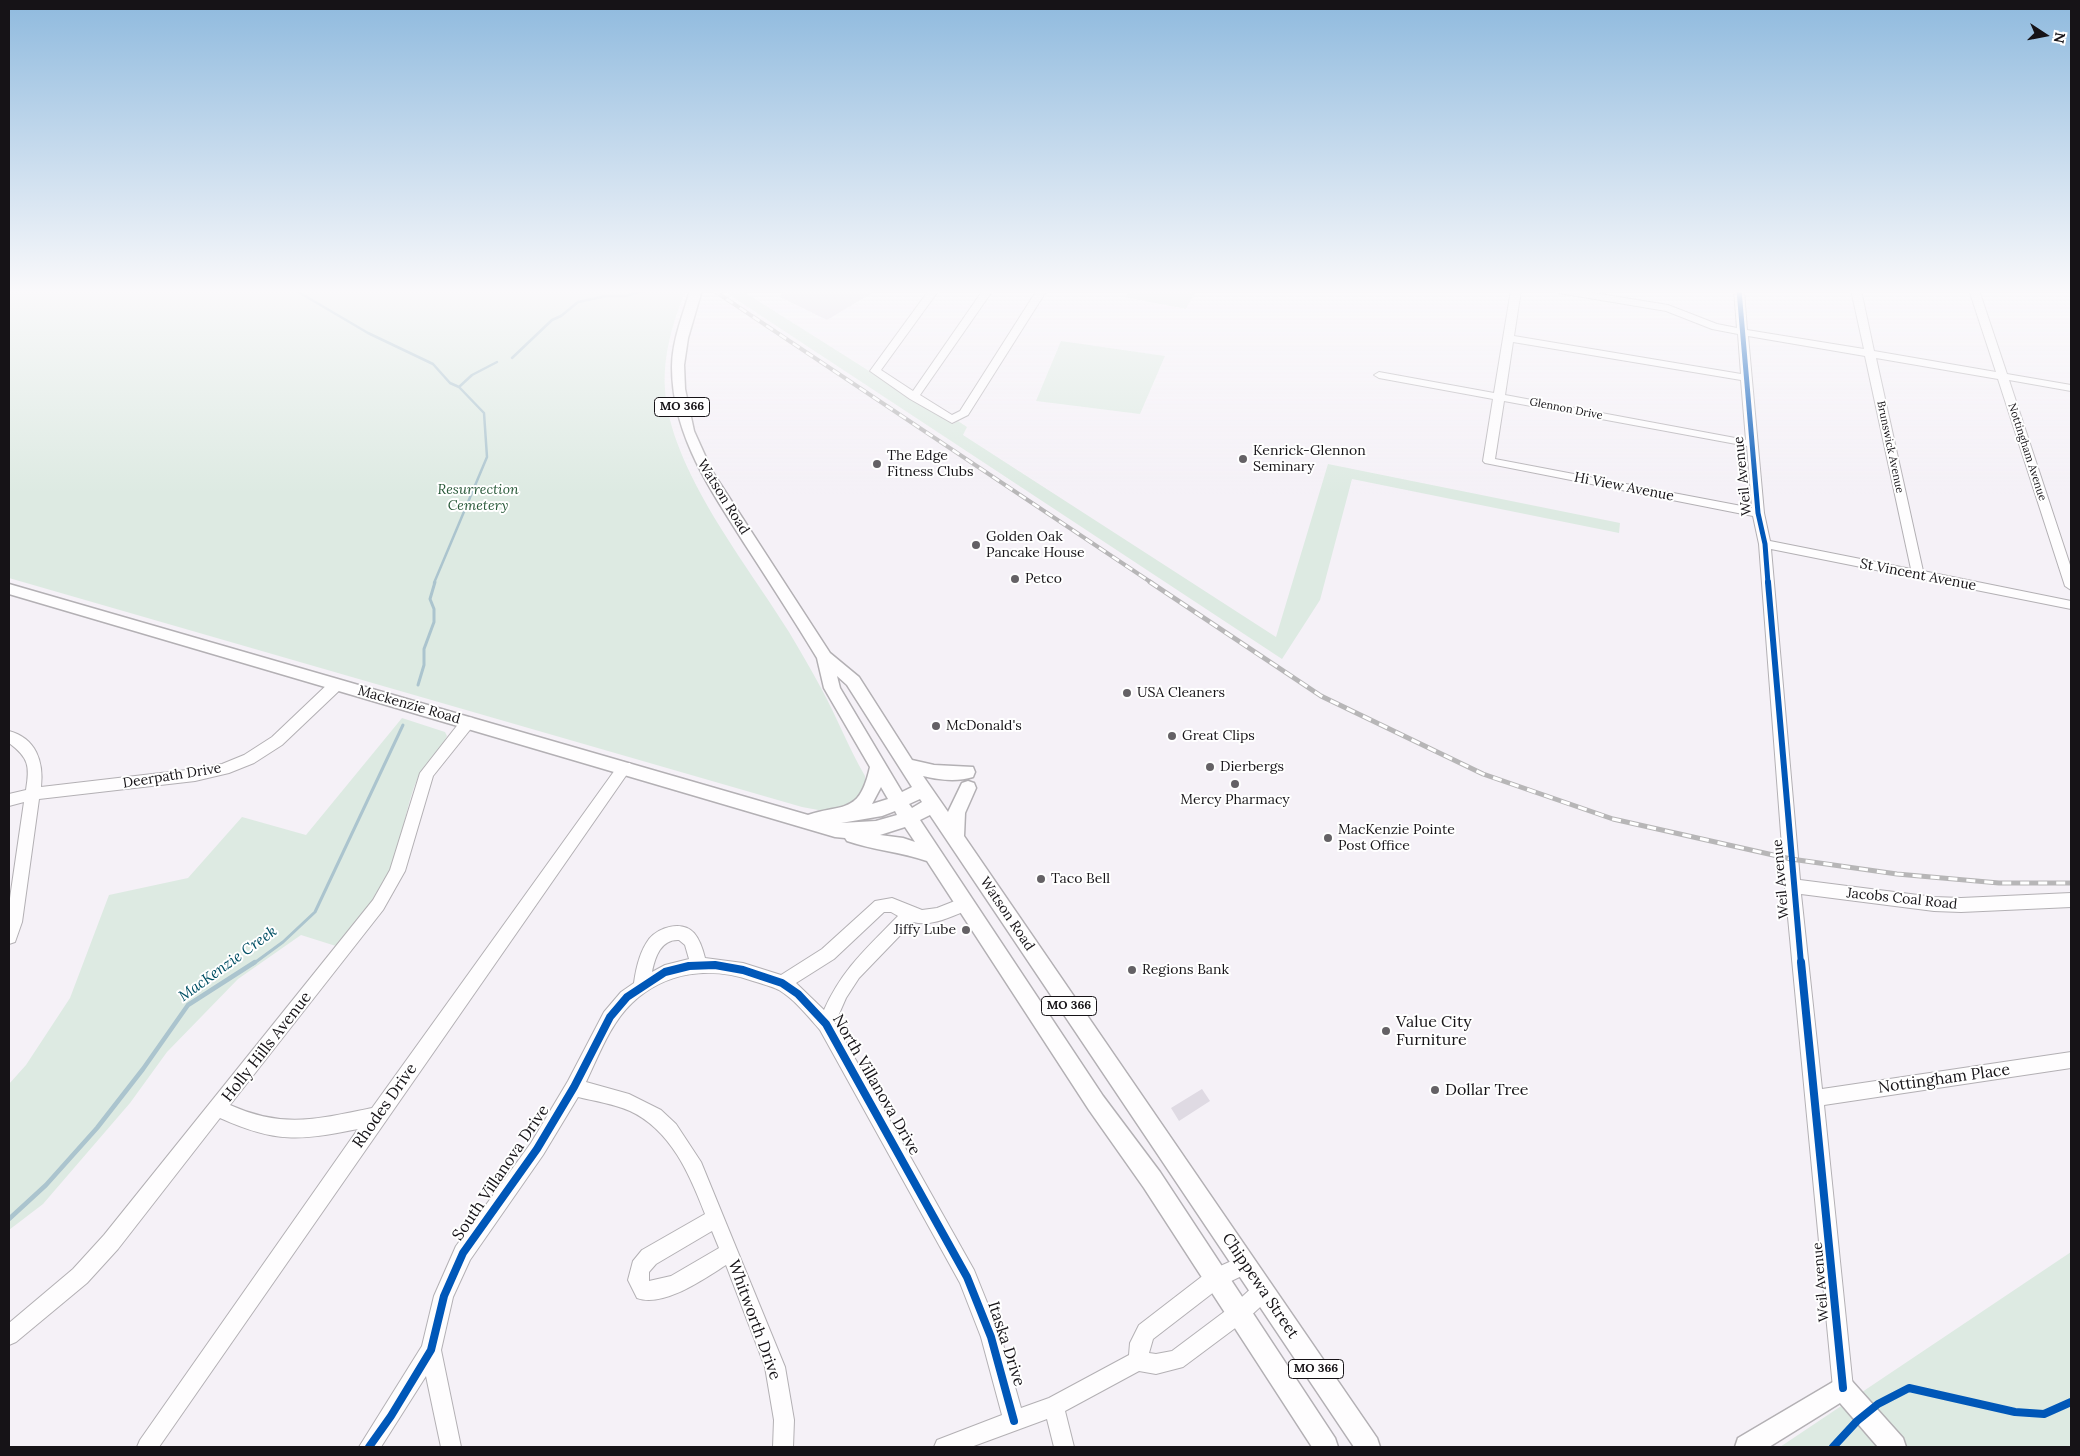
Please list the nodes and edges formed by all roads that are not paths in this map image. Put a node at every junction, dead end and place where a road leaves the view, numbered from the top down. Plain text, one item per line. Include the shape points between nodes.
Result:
1 (679, 358) edge
2 (885, 358) edge
3 (941, 358) edge
4 (999, 358) edge
5 (1504, 358) edge
6 (1627, 358) edge
7 (1745, 358) edge
8 (1871, 358) edge
9 (1897, 358) edge
10 (1996, 358) edge
11 (1379, 376) dead end
12 (2002, 377) junction
13 (1747, 378) junction
14 (2071, 388) edge
15 (914, 397) junction
16 (1499, 397) junction
17 (1752, 444) junction
18 (1758, 513) junction
19 (1765, 544) junction
20 (1918, 575) junction
21 (2071, 586) edge
22 (9, 589) edge
23 (2071, 605) edge
24 (825, 657) junction
25 (337, 684) junction
26 (468, 722) junction
27 (9, 736) edge
28 (908, 765) junction
29 (626, 767) junction
30 (878, 767) junction
31 (923, 790) junction
32 (34, 794) junction
33 (9, 800) edge
34 (899, 803) junction
35 (933, 805) junction
36 (851, 814) junction
37 (910, 817) junction
38 (809, 822) junction
39 (835, 830) junction
40 (954, 836) junction
41 (934, 856) junction
42 (1794, 886) junction
43 (2071, 900) edge
44 (966, 904) junction
45 (910, 914) junction
46 (9, 937) edge
47 (700, 966) junction
48 (782, 983) junction
49 (642, 986) junction
50 (826, 1024) junction
51 (595, 1044) joint
52 (2071, 1060) edge
53 (574, 1087) junction
54 (1816, 1098) junction
55 (218, 1109) junction
56 (377, 1116) junction
57 (1184, 1175) joint
58 (715, 1218) junction
59 (730, 1252) junction
60 (1245, 1264) junction
61 (967, 1277) joint
62 (1216, 1278) junction
63 (1263, 1291) junction
64 (1239, 1313) junction
65 (9, 1335) edge
66 (431, 1350) junction
67 (1138, 1361) junction
68 (1843, 1388) junction
69 (1054, 1406) junction
70 (1014, 1422) junction
71 (147, 1447) edge
72 (369, 1447) edge
73 (450, 1447) edge
74 (783, 1447) edge
75 (944, 1447) edge
76 (1064, 1447) edge
77 (1326, 1447) edge
78 (1368, 1447) edge
79 (1747, 1447) edge
80 (1894, 1447) edge

1 - 24 main road, Watson Road / MO 366 via 680,396 688,431 705,471
2 - 15 street via 875,371
3 - 15 street
4 - 15 street via 964,413 952,420
5 - 16 street
6 - 13 street
7 - 13 street, Weil Avenue
8 - 20 street, Brunswick Avenue
9 - 12 street
10 - 12 street, Nottingham Avenue
11 - 16 street, Glennon Drive
12 - 14 street
12 - 21 street, Nottingham Avenue
13 - 17 street, Weil Avenue
16 - 17 street, Glennon Drive
16 - 18 street, Hi View Avenue via 1489,461
17 - 18 street, Weil Avenue
18 - 19 street, Weil Avenue
19 - 20 street, St Vincent Avenue
19 - 42 street, Weil Avenue
20 - 23 street, St Vincent Avenue
22 - 25 main road, Mackenzie Road
24 - 28 main road, Watson Road / MO 366 via 852,681
24 - 30 main road, Watson Road / MO 366 via 832,688
25 - 26 main road, Mackenzie Road
25 - 32 street, Deerpath Drive via 277,741 224,769
26 - 29 main road, Mackenzie Road
26 - 55 street, Holly Hills Avenue via 427,773 397,871 378,905
27 - 32 street via 29,751 36,770
28 - 31 main road, Watson Road / MO 366
28 - 40 main road via 967,780 956,813
29 - 38 main road, Mackenzie Road
29 - 56 street, Rhodes Drive
30 - 34 main road, Watson Road / MO 366
30 - 36 main road via 872,792
31 - 34 main road, Mackenzie Road
31 - 35 main road, Watson Road / MO 366
32 - 33 street, Deerpath Drive
32 - 46 street
34 - 36 main road, Mackenzie Road
34 - 37 main road, Watson Road / MO 366
35 - 37 main road, Mackenzie Road
35 - 40 main road, Watson Road / MO 366
36 - 38 main road, Mackenzie Road
37 - 39 main road, Mackenzie Road via 872,830
37 - 41 main road, Watson Road / MO 366
38 - 39 main road, Mackenzie Road
39 - 41 main road via 868,841 903,845
40 - 57 main road, Watson Road / MO 366
41 - 44 main road, Watson Road / MO 366
42 - 43 street, Jacobs Coal Road via 1934,904
42 - 54 street, Weil Avenue
44 - 45 street via 938,915 922,917
44 - 62 main road, Watson Road / MO 366 via 1096,1103 1152,1180
45 - 48 street via 892,905 880,906 828,954
45 - 50 street via 852,973
47 - 48 street, North Villanova Drive via 743,970
47 - 49 street, North Villanova Drive via 665,972
47 - 49 street via 687,937 682,934 663,936 652,948
48 - 50 street, North Villanova Drive via 798,994
49 - 51 street, North Villanova Drive via 627,996
50 - 61 street, North Villanova Drive
51 - 53 street, South Villanova Drive
52 - 54 street, Nottingham Place
53 - 58 street via 638,1106 668,1128 693,1162
53 - 66 street, South Villanova Drive via 536,1149 463,1253 444,1296
54 - 68 street, Weil Avenue
55 - 56 street via 275,1129 300,1130
55 - 65 street, Holly Hills Avenue via 80,1276
56 - 71 street, Rhodes Drive
57 - 60 main road, Chippewa Street / MO 366
58 - 59 street, Whitworth Drive
58 - 59 street via 649,1257 640,1268 638,1280 644,1290 654,1292 667,1288
59 - 74 street, Whitworth Drive via 775,1367 784,1420
60 - 62 street
60 - 63 main road, Chippewa Street / MO 366
61 - 70 street, Itaska Drive via 992,1336
62 - 64 main road, MO 366
62 - 67 street via 1146,1332 1140,1344
63 - 64 street
63 - 78 main road, Chippewa Street / MO 366
64 - 67 street via 1176,1360 1156,1364
64 - 77 main road, MO 366
66 - 72 street, South Villanova Drive
66 - 73 street
67 - 69 street
68 - 79 main road
68 - 80 main road
69 - 70 street
69 - 76 street
70 - 75 street

